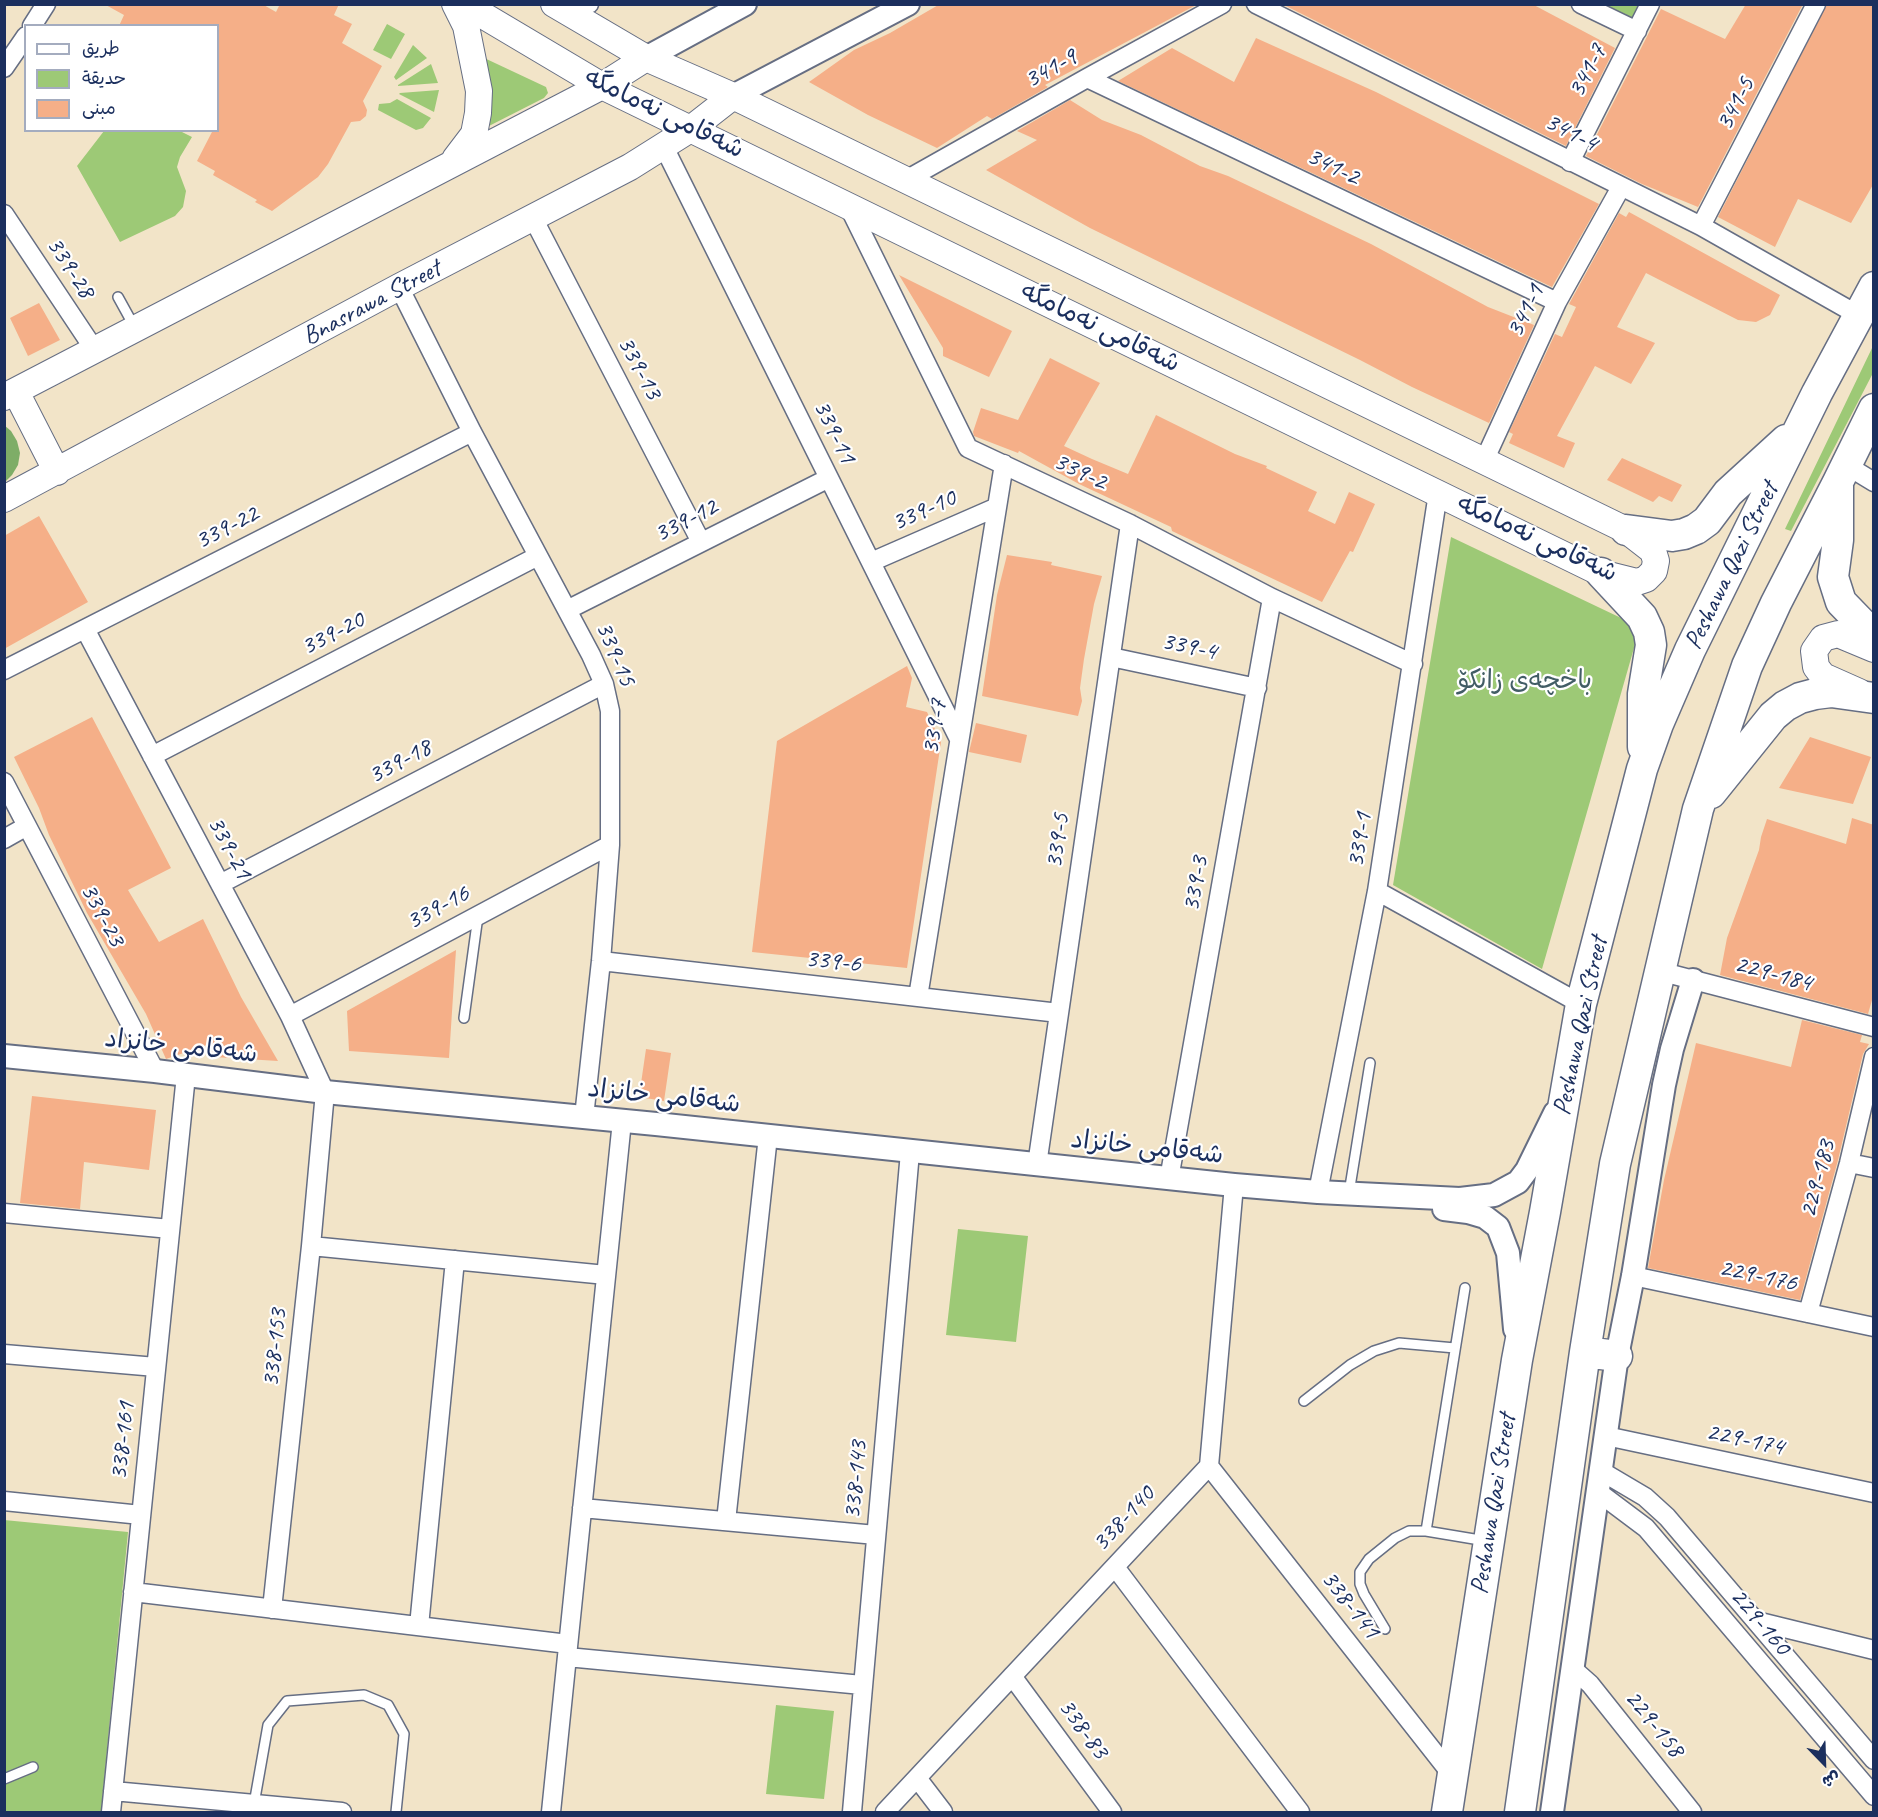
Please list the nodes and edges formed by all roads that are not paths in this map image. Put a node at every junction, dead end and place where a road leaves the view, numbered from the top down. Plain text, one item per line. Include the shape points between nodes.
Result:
1 (46, 4) edge
2 (455, 4) edge
3 (464, 4) edge
4 (589, 4) edge
5 (745, 4) edge
6 (908, 4) edge
7 (1222, 4) edge
8 (1256, 4) edge
9 (1581, 4) edge
10 (1650, 4) edge
11 (1816, 4) edge
12 (559, 7) edge
13 (33, 24) edge
14 (1637, 31) junction
15 (24, 39) edge
16 (646, 58) junction
17 (4, 68) edge
18 (1087, 78) junction
19 (602, 86) junction
20 (734, 96) junction
21 (692, 128) junction
22 (664, 147) junction
23 (1570, 162) junction
24 (451, 164) junction
25 (906, 180) junction
26 (1621, 187) junction
27 (848, 204) junction
28 (4, 214) edge
29 (532, 218) junction
30 (1701, 226) junction
31 (399, 287) junction
32 (1874, 287) edge
33 (118, 297) dead end
34 (1557, 302) junction
35 (1858, 315) junction
36 (135, 328) junction
37 (94, 349) junction
38 (10, 394) edge
39 (1874, 409) edge
40 (1800, 428) junction
41 (472, 432) junction
42 (1484, 461) junction
43 (1004, 464) junction
44 (57, 472) junction
45 (1842, 474) junction
46 (829, 478) junction
47 (1874, 482) edge
48 (1438, 493) junction
49 (4, 500) edge
50 (997, 507) junction
51 (1130, 524) junction
52 (1626, 530) junction
53 (701, 542) junction
54 (538, 556) junction
55 (871, 562) junction
56 (1601, 573) junction
57 (1272, 598) junction
58 (567, 610) junction
59 (85, 629) junction
60 (1874, 636) edge
61 (1874, 649) edge
62 (1111, 657) junction
63 (1413, 664) junction
64 (4, 670) edge
65 (604, 684) junction
66 (1257, 688) junction
67 (1874, 698) edge
68 (958, 739) junction
69 (152, 756) junction
70 (1642, 769) junction
71 (4, 782) edge
72 (1698, 809) junction
73 (27, 826) junction
74 (4, 839) edge
75 (610, 845) junction
76 (220, 884) junction
77 (1377, 891) junction
78 (478, 915) junction
79 (601, 961) junction
80 (1659, 971) junction
81 (1693, 980) junction
82 (918, 997) junction
83 (1581, 1004) junction
84 (1059, 1013) junction
85 (290, 1016) junction
86 (464, 1018) dead end
87 (1874, 1027) edge
88 (4, 1056) edge
89 (1874, 1057) edge
90 (1370, 1063) dead end
91 (155, 1071) junction
92 (186, 1075) junction
93 (1567, 1090) junction
94 (325, 1092) junction
95 (584, 1117) junction
96 (622, 1121) junction
97 (768, 1136) junction
98 (909, 1152) junction
99 (1849, 1163) junction
100 (1037, 1165) junction
101 (1874, 1168) edge
102 (1169, 1179) junction
103 (1234, 1185) junction
104 (1318, 1192) junction
105 (1349, 1193) junction
106 (4, 1213) edge
107 (170, 1229) junction
108 (311, 1246) junction
109 (455, 1260) junction
110 (606, 1275) junction
111 (1633, 1276) junction
112 (1465, 1288) dead end
113 (1808, 1313) junction
114 (1874, 1327) edge
115 (1455, 1348) junction
116 (1585, 1352) junction
117 (4, 1354) edge
118 (1617, 1356) junction
119 (1517, 1360) junction
120 (156, 1367) junction
121 (1304, 1401) dead end
122 (1606, 1436) junction
123 (1209, 1466) junction
124 (1599, 1482) junction
125 (1874, 1493) edge
126 (4, 1501) edge
127 (582, 1508) junction
128 (141, 1515) junction
129 (726, 1521) junction
130 (1426, 1531) junction
131 (876, 1535) junction
132 (1488, 1541) junction
133 (1114, 1567) junction
134 (133, 1592) junction
135 (272, 1609) junction
136 (1756, 1621) junction
137 (419, 1626) junction
138 (1385, 1629) dead end
139 (1874, 1650) edge
140 (568, 1651) junction
141 (1573, 1669) junction
142 (1012, 1676) junction
143 (862, 1685) junction
144 (1874, 1760) edge
145 (33, 1767) dead end
146 (1452, 1775) junction
147 (917, 1778) junction
148 (4, 1779) edge
149 (113, 1791) junction
150 (1874, 1796) edge
151 (254, 1808) edge
152 (111, 1812) edge
153 (342, 1812) edge
154 (396, 1812) edge
155 (551, 1812) edge
156 (852, 1812) edge
157 (885, 1812) edge
158 (943, 1812) edge
159 (1112, 1812) edge
160 (1300, 1812) edge
161 (1447, 1812) edge
162 (1520, 1812) edge
163 (1552, 1812) edge
164 (1692, 1812) edge

1 - 13 street
2 - 24 main road via 468,35 478,113 474,134
3 - 19 main road, شەقامی نەمامگە
4 - 12 street
5 - 16 street
6 - 20 street
7 - 18 street, 341-9
8 - 23 street, 341-4
9 - 14 street
10 - 14 street, 341-7
11 - 30 street, 341-5
12 - 16 main road, شەقامی نەمامگە
14 - 23 street, 341-7
15 - 17 street
16 - 19 main road
16 - 20 main road, شەقامی نەمامگە
18 - 25 street, 341-9
18 - 34 street, 341-2
19 - 21 main road, شەقامی نەمامگە
19 - 24 main road
20 - 21 main road, Bnasrawa Street
20 - 25 main road, شەقامی نەمامگە
21 - 22 main road, Bnasrawa Street
21 - 27 main road, شەقامی نەمامگە
22 - 29 main road, Bnasrawa Street
22 - 46 street, 339-11
23 - 26 street, 341-4
24 - 36 main road
25 - 42 main road, شەقامی نەمامگە
26 - 30 street, 341-4
26 - 34 street, 341-1
27 - 43 street, 339-2 via 968,448
27 - 48 main road, شەقامی نەمامگە
28 - 37 street, 339-28
29 - 31 main road, Bnasrawa Street
29 - 53 street, 339-13
30 - 35 street, 341-4
31 - 41 street, 339-15
31 - 44 main road, Bnasrawa Street
32 - 35 highway, Peshawa Qazi Street
33 - 36 lane
34 - 42 street, 341-1
35 - 40 highway, Peshawa Qazi Street
36 - 37 main road
37 - 38 main road
38 - 44 main road
39 - 45 highway
40 - 52 highway via 1728,493 1696,529 1671,536
40 - 70 highway, Peshawa Qazi Street via 1690,650
41 - 54 street, 339-15
41 - 59 street, 339-22
42 - 52 main road, شەقامی نەمامگە
43 - 50 street, 339-7
43 - 51 street, 339-2
44 - 49 main road, Bnasrawa Street
45 - 47 street
45 - 60 highway via 1833,578 1841,602
45 - 72 highway via 1747,666
46 - 53 street, 339-12
46 - 55 street, 339-11
48 - 56 main road, شەقامی نەمامگە
48 - 63 street, 339-1
50 - 55 street, 339-10
50 - 68 street, 339-7
51 - 57 street, 339-2
51 - 62 street, 339-5
52 - 56 main road, شەقامی نەمامگە via 1653,551 1656,561 1652,574 1636,582
53 - 58 street, 339-12
54 - 58 street, 339-15
54 - 69 street, 339-20
55 - 68 street, 339-11
56 - 70 highway via 1642,616 1650,637 1643,694
57 - 63 street, 339-2
57 - 66 street, 339-3
58 - 65 street, 339-15
59 - 64 street, 339-22
59 - 69 street, 339-21
61 - 67 main road via 1834,634 1820,641 1814,655 1823,676
62 - 66 street, 339-4
62 - 84 street, 339-5
63 - 77 street, 339-1
65 - 75 street, 339-15 via 610,711
65 - 76 street, 339-18
66 - 102 street, 339-3
67 - 72 highway via 1823,693 1785,706
68 - 82 street, 339-7
69 - 76 street, 339-21
70 - 83 highway, Peshawa Qazi Street
71 - 73 street, 339-23
72 - 80 highway
73 - 74 street
73 - 91 street, 339-23
75 - 78 street, 339-16
75 - 79 street, 339-15
76 - 85 street, 339-21
77 - 83 street
77 - 104 street, 339-1
78 - 85 street, 339-16
78 - 86 lane
79 - 82 street, 339-6
79 - 95 street, 339-15
80 - 81 street, 229-184
80 - 116 highway via 1615,1164
81 - 87 street, 229-184
81 - 111 street via 1664,1085
82 - 84 street, 339-6
83 - 93 highway, Peshawa Qazi Street
84 - 100 street, 339-5
85 - 94 street, 339-21
88 - 91 street, شەقامی خانزاد
89 - 99 street, 229-183
90 - 105 lane
91 - 92 street, شەقامی خانزاد
92 - 94 street, شەقامی خانزاد
92 - 107 street, 338-161
93 - 105 street, شەقامی خانزاد via 1527,1170 1518,1182 1494,1195 1460,1199
93 - 119 highway, Peshawa Qazi Street
94 - 95 street, شەقامی خانزاد
94 - 108 street, 338-153
95 - 96 street, شەقامی خانزاد
96 - 97 street, شەقامی خانزاد
96 - 110 street
97 - 98 street, شەقامی خانزاد
97 - 129 street
98 - 100 street, شەقامی خانزاد
98 - 131 street, 338-143
99 - 101 street
99 - 113 street, 229-183
100 - 102 street, شەقامی خانزاد
102 - 103 street, شەقامی خانزاد
103 - 104 street, شەقامی خانزاد
103 - 123 street
104 - 105 street, شەقامی خانزاد
104 - 119 street, شەقامی خانزاد via 1468,1212 1485,1217 1498,1227 1511,1268
106 - 107 street
107 - 120 street, 338-161
108 - 109 street
108 - 135 street, 338-153
109 - 110 street
109 - 137 street
110 - 127 street
111 - 113 street, 229-176
111 - 118 street
112 - 115 lane
113 - 114 street, 229-176
115 - 121 lane via 1399,1343 1374,1351
115 - 130 lane
116 - 118 highway
116 - 162 highway
117 - 120 street
118 - 122 street
119 - 132 highway, Peshawa Qazi Street
120 - 128 street, 338-161
122 - 124 street
122 - 125 street, 229-174
123 - 133 street, 338-140
123 - 146 street, 338-141
124 - 136 street, 229-160 via 1645,1497 1667,1517
124 - 141 street
124 - 150 street, 229-160 via 1646,1528
126 - 128 street
127 - 129 street
127 - 140 street
128 - 134 street, 338-161
129 - 131 street
130 - 132 lane
130 - 138 lane via 1409,1531 1395,1538 1369,1559 1360,1572 1364,1594
131 - 143 street, 338-143
132 - 146 highway, Peshawa Qazi Street
133 - 142 street, 338-140
133 - 160 street
134 - 135 street
134 - 149 street, 338-161
135 - 137 street
136 - 139 street
136 - 144 street, 229-160
137 - 140 street
140 - 143 street
140 - 155 street
141 - 163 street
141 - 164 street, 229-158 via 1590,1684
142 - 147 street, 338-140
142 - 159 street, 338-83
143 - 156 street, 338-143
145 - 148 lane
146 - 161 highway, Peshawa Qazi Street
147 - 157 street, 338-140
147 - 158 street
149 - 151 street
149 - 152 street, 338-161
151 - 153 street
151 - 154 lane via 268,1725 287,1701 364,1695 388,1706 404,1734

